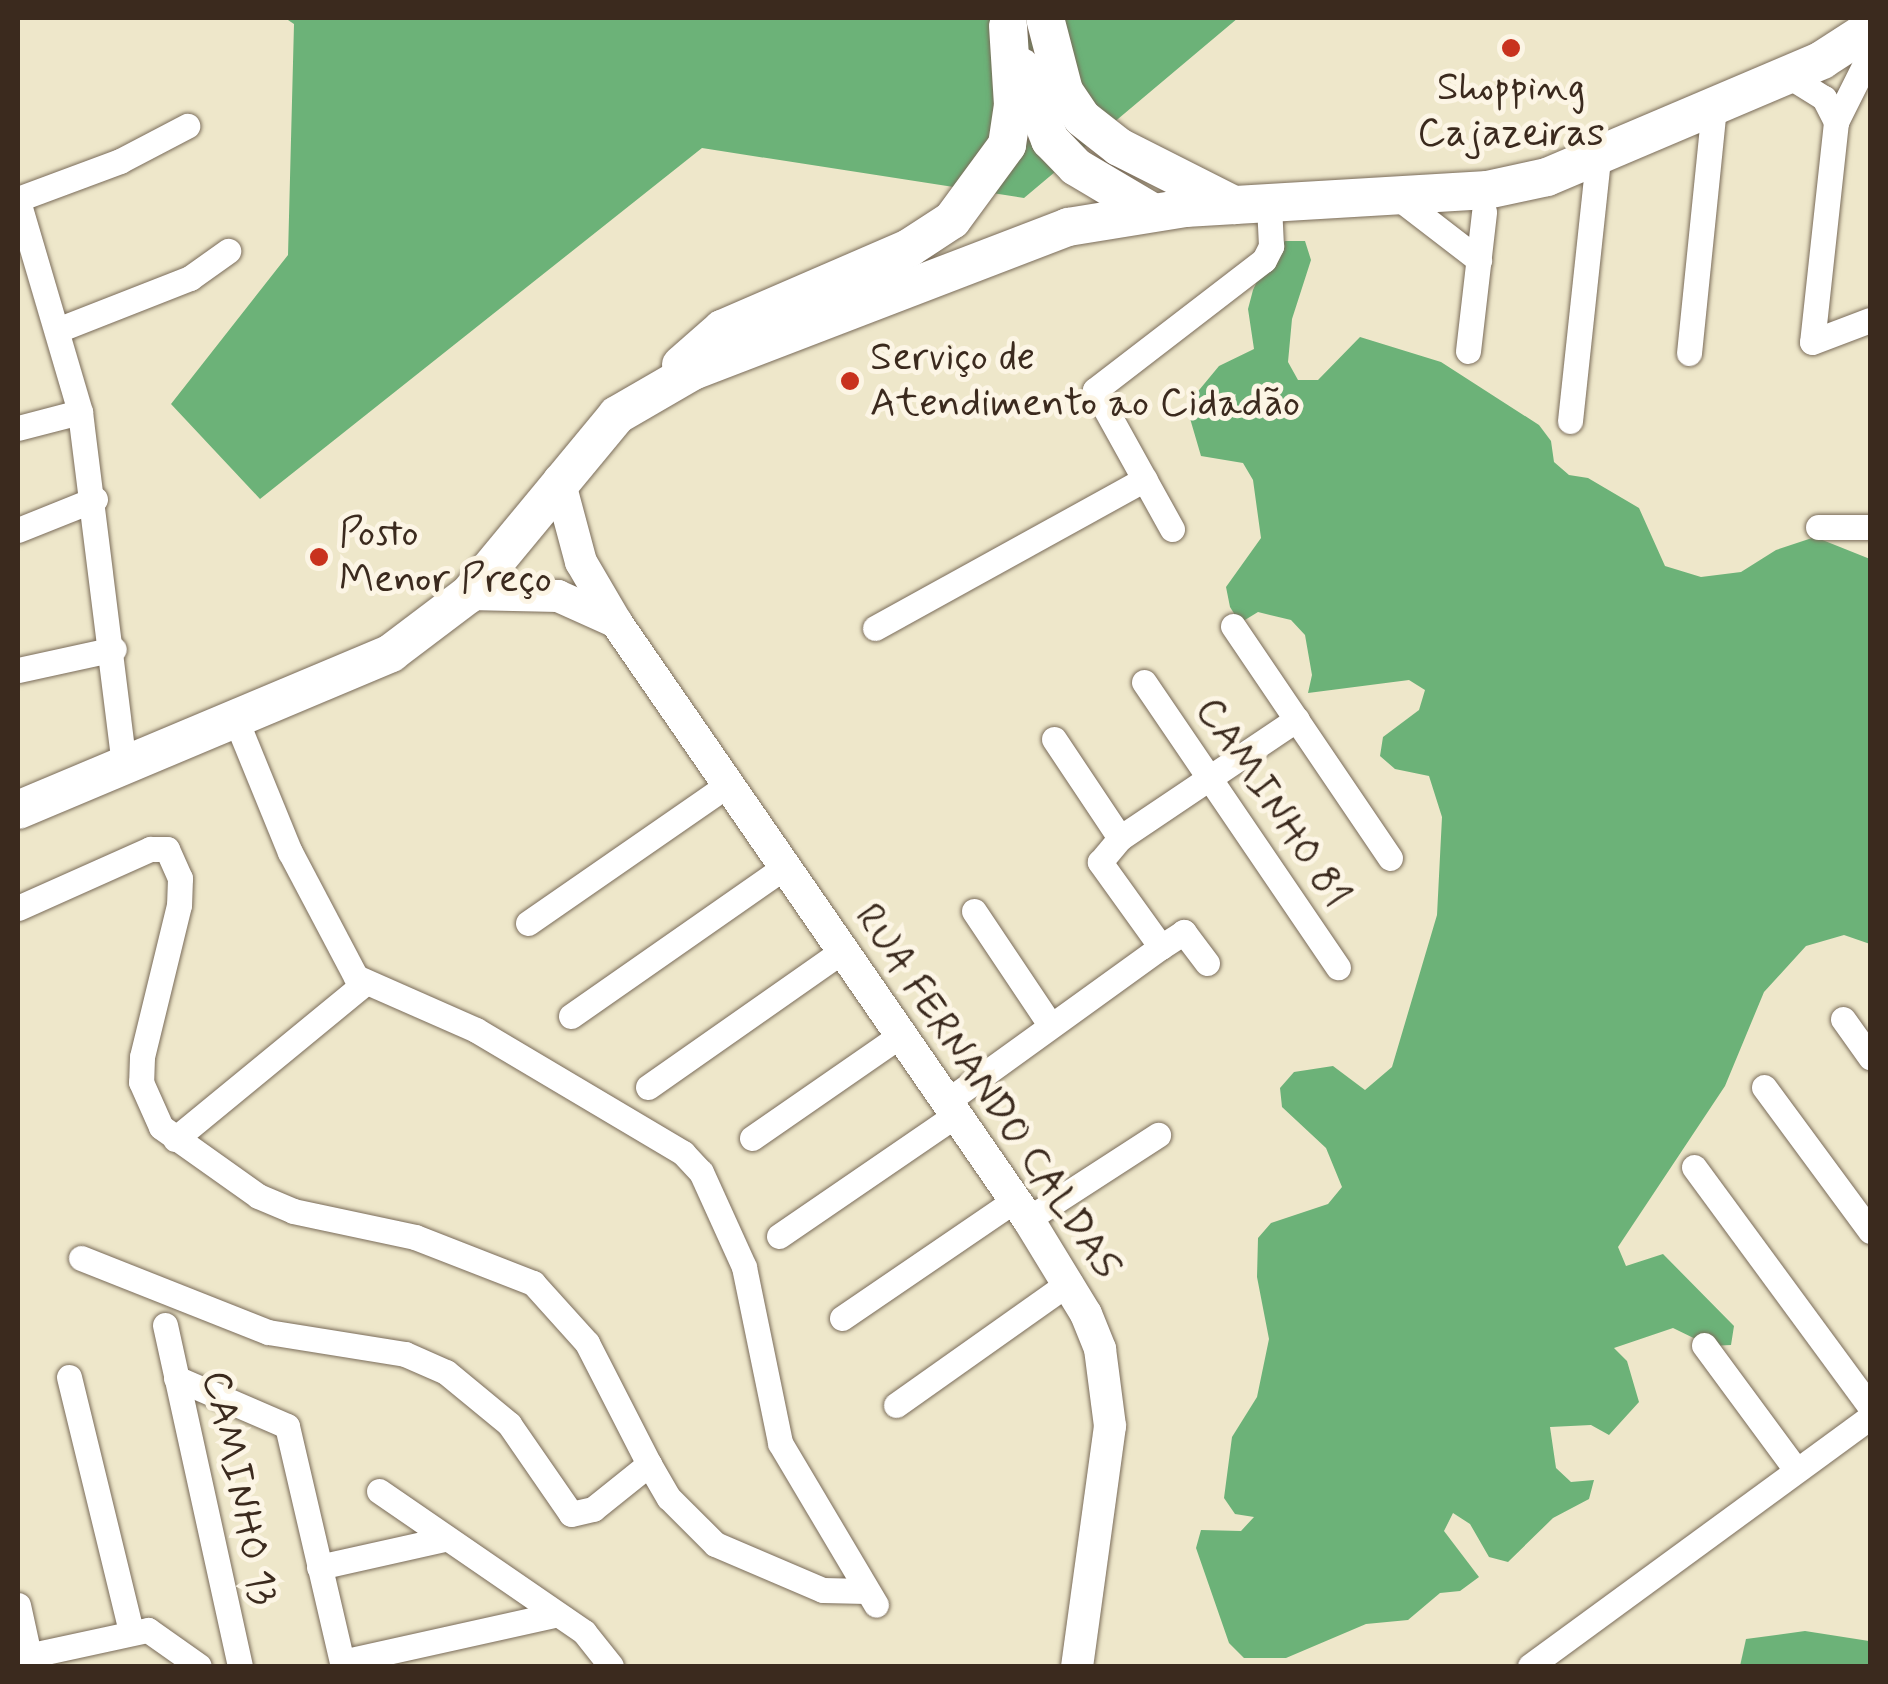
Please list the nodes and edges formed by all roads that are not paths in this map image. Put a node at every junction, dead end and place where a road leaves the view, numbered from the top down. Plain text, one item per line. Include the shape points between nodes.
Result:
1 (1046, 18) edge
2 (1006, 22) edge
3 (1860, 35) edge
4 (1787, 75) junction
5 (1714, 107) junction
6 (1836, 122) junction
7 (188, 126) dead end
8 (1598, 157) junction
9 (1396, 196) junction
10 (18, 200) edge
11 (1253, 205) junction
12 (1152, 212) junction
13 (1484, 212) dead end
14 (228, 251) dead end
15 (1479, 260) junction
16 (1870, 320) edge
17 (60, 330) junction
18 (1468, 352) dead end
19 (1689, 353) dead end
20 (654, 389) junction
21 (80, 412) junction
22 (1570, 422) dead end
23 (18, 428) edge
24 (1144, 479) junction
25 (559, 480) junction
26 (96, 499) junction
27 (1870, 526) edge
28 (1818, 528) dead end
29 (1172, 529) dead end
30 (18, 530) edge
31 (581, 562) junction
32 (469, 594) junction
33 (558, 596) junction
34 (616, 622) junction
35 (1233, 626) dead end
36 (875, 628) dead end
37 (114, 649) junction
38 (18, 670) edge
39 (1144, 682) dead end
40 (236, 720) junction
41 (1296, 720) junction
42 (1054, 739) dead end
43 (124, 766) junction
44 (1209, 778) junction
45 (727, 785) junction
46 (18, 810) edge
47 (1120, 838) junction
48 (1390, 858) dead end
49 (782, 868) junction
50 (18, 908) edge
51 (974, 912) dead end
52 (528, 924) dead end
53 (1160, 947) junction
54 (842, 951) junction
55 (1206, 963) dead end
56 (1338, 966) dead end
57 (364, 984) junction
58 (571, 1016) dead end
59 (1843, 1019) dead end
60 (1051, 1026) junction
61 (901, 1035) junction
62 (1870, 1057) edge
63 (648, 1087) dead end
64 (1764, 1087) dead end
65 (951, 1109) junction
66 (1158, 1135) dead end
67 (752, 1138) dead end
68 (175, 1139) junction
69 (1694, 1166) dead end
70 (1022, 1210) junction
71 (1870, 1231) edge
72 (779, 1236) dead end
73 (81, 1258) dead end
74 (1070, 1282) junction
75 (842, 1318) dead end
76 (164, 1325) dead end
77 (1704, 1346) dead end
78 (69, 1377) dead end
79 (176, 1378) junction
80 (896, 1405) dead end
81 (1867, 1424) edge
82 (648, 1464) junction
83 (1796, 1470) junction
84 (379, 1491) dead end
85 (444, 1539) junction
86 (319, 1566) junction
87 (18, 1606) edge
88 (554, 1616) junction
89 (132, 1631) junction
90 (23, 1656) edge
91 (199, 1666) edge
92 (240, 1666) edge
93 (611, 1666) edge
94 (1077, 1666) edge
95 (1530, 1666) edge

1 - 11 main road via 1064,91 1082,118 1119,147
2 - 12 main road via 1050,140 1076,167
2 - 20 main road via 1013,105 1007,145 952,220 909,248 722,330
3 - 4 main road
3 - 6 street
4 - 5 main road
4 - 6 street via 1824,98
5 - 8 main road
5 - 19 street
6 - 16 street via 1812,342
7 - 10 street
8 - 9 main road via 1506,186
8 - 22 street
9 - 11 main road
9 - 15 street
10 - 17 street
11 - 12 main road
11 - 24 street via 1271,246 1264,260 1095,390
12 - 20 main road via 1008,248
13 - 15 street
14 - 17 street via 190,278
15 - 18 street
17 - 21 street
20 - 25 main road via 617,415
21 - 23 street
21 - 26 street
24 - 29 street
24 - 36 street
25 - 31 street, RUA FERNANDO CALDAS
25 - 32 main road
26 - 30 street
26 - 37 street
27 - 28 street
31 - 33 street
31 - 34 street, RUA FERNANDO CALDAS
32 - 33 street
32 - 40 main road via 391,653
33 - 34 street
34 - 45 street, RUA FERNANDO CALDAS
35 - 41 street
37 - 38 street
37 - 43 street
39 - 44 street, CAMINHO 81
40 - 43 main road
40 - 57 street via 290,852
41 - 44 street
41 - 48 street
42 - 47 street
43 - 46 main road
44 - 47 street
44 - 56 street, CAMINHO 81
45 - 49 street, RUA FERNANDO CALDAS
45 - 52 street
47 - 53 street via 1100,862
49 - 54 street, RUA FERNANDO CALDAS
49 - 58 street
50 - 68 street via 150,849 172,855 179,906 142,1082 160,1127
51 - 60 street
53 - 55 street via 1184,932
53 - 60 street
54 - 61 street, RUA FERNANDO CALDAS
54 - 63 street
57 - 68 street
57 - 82 street via 476,1030 683,1154 701,1172 744,1267 780,1443 871,1598 823,1590 716,1544 670,1498
59 - 62 street
60 - 65 street
61 - 65 street, RUA FERNANDO CALDAS
61 - 67 street
64 - 71 street
65 - 70 street, RUA FERNANDO CALDAS
65 - 72 street
66 - 70 street
68 - 82 street via 258,1196 293,1211 429,1242 533,1283 587,1343
69 - 81 street
70 - 74 street, RUA FERNANDO CALDAS
70 - 75 street
73 - 82 street via 268,1332 406,1354 446,1372 510,1424 571,1514 593,1509
74 - 80 street
74 - 94 street, RUA FERNANDO CALDAS via 1100,1349 1110,1426
76 - 79 street, CAMINHO 13
77 - 83 street
78 - 89 street
79 - 86 street via 288,1426
79 - 92 street, CAMINHO 13
81 - 83 street
83 - 95 street
84 - 85 street
85 - 86 street
85 - 88 street
86 - 88 street via 342,1662
87 - 90 street
88 - 93 street via 584,1632
89 - 90 street
89 - 91 street via 165,1638

